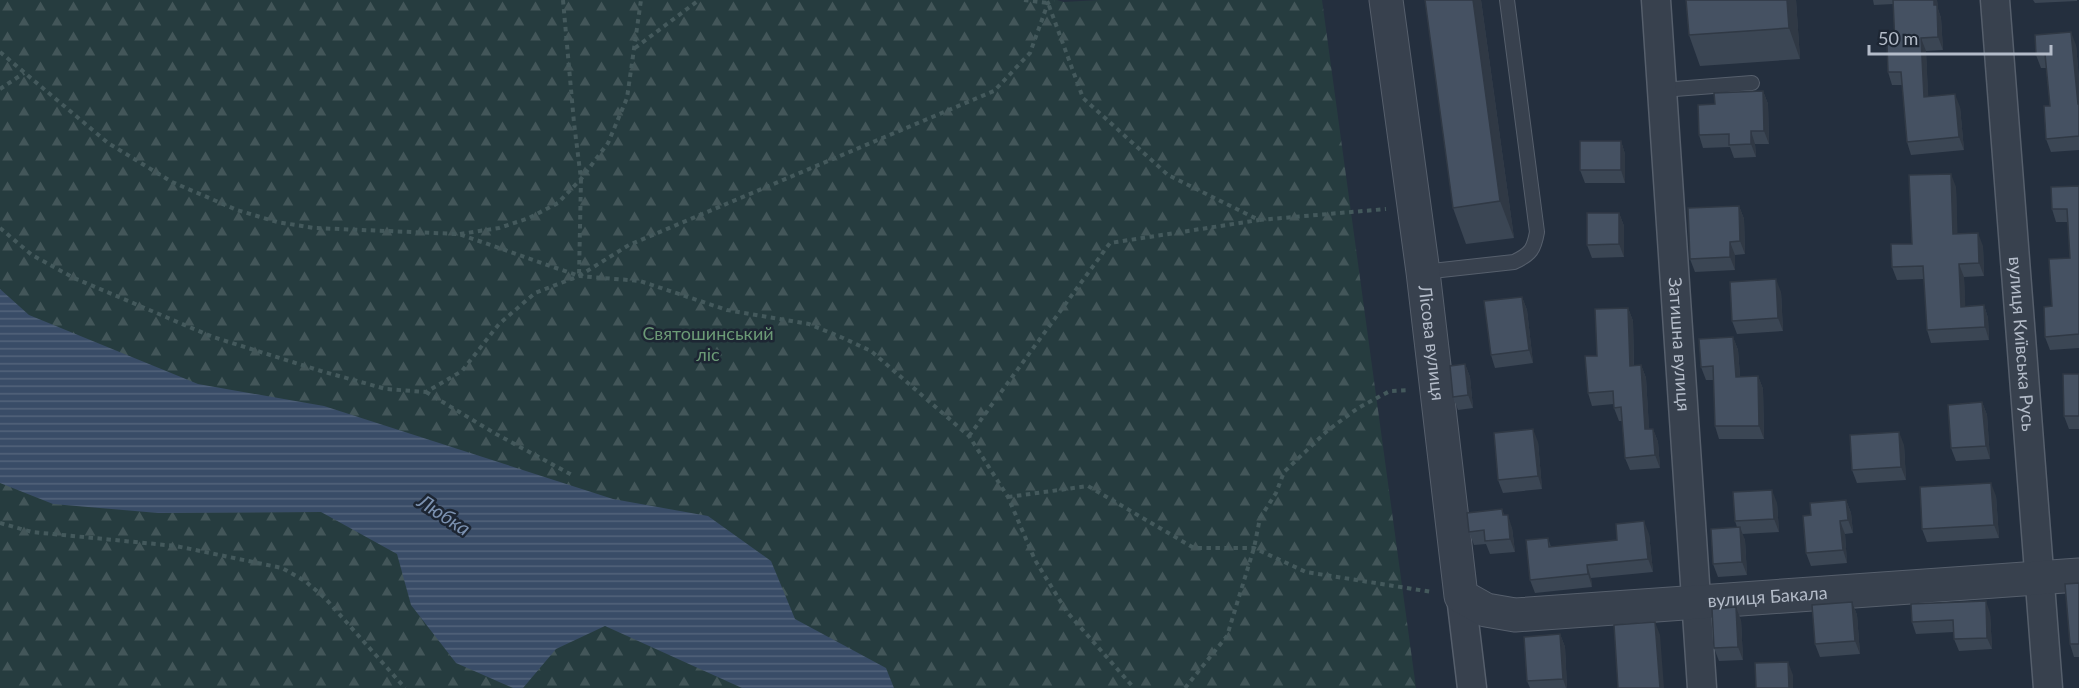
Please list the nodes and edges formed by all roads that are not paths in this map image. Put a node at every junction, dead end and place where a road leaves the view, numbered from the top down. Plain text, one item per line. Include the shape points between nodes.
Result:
1 (1386, 0) edge
2 (1507, 0) edge
3 (1656, 0) edge
4 (1995, 0) edge
5 (1752, 83) dead end
6 (1662, 90) junction
7 (1423, 272) junction
8 (2079, 575) edge
9 (2039, 577) junction
10 (1461, 596) junction
11 (1697, 603) junction
12 (1472, 688) edge
13 (1702, 688) edge
14 (2048, 688) edge

1 - 7 street, Лісова вулиця
2 - 7 lane via 1537,232 1534,246 1525,257 1514,261
3 - 6 street, Затишна вулиця
4 - 9 street, вулиця Київська Русь
5 - 6 lane
6 - 11 street, Затишна вулиця
7 - 10 street, Лісова вулиця
8 - 9 street, вулиця Бакала
9 - 11 street, вулиця Бакала
9 - 14 street, вулиця Київська Русь
10 - 11 street, вулиця Бакала via 1486,610 1515,615
10 - 12 street, Лісова вулиця
11 - 13 street, Затишна вулиця

